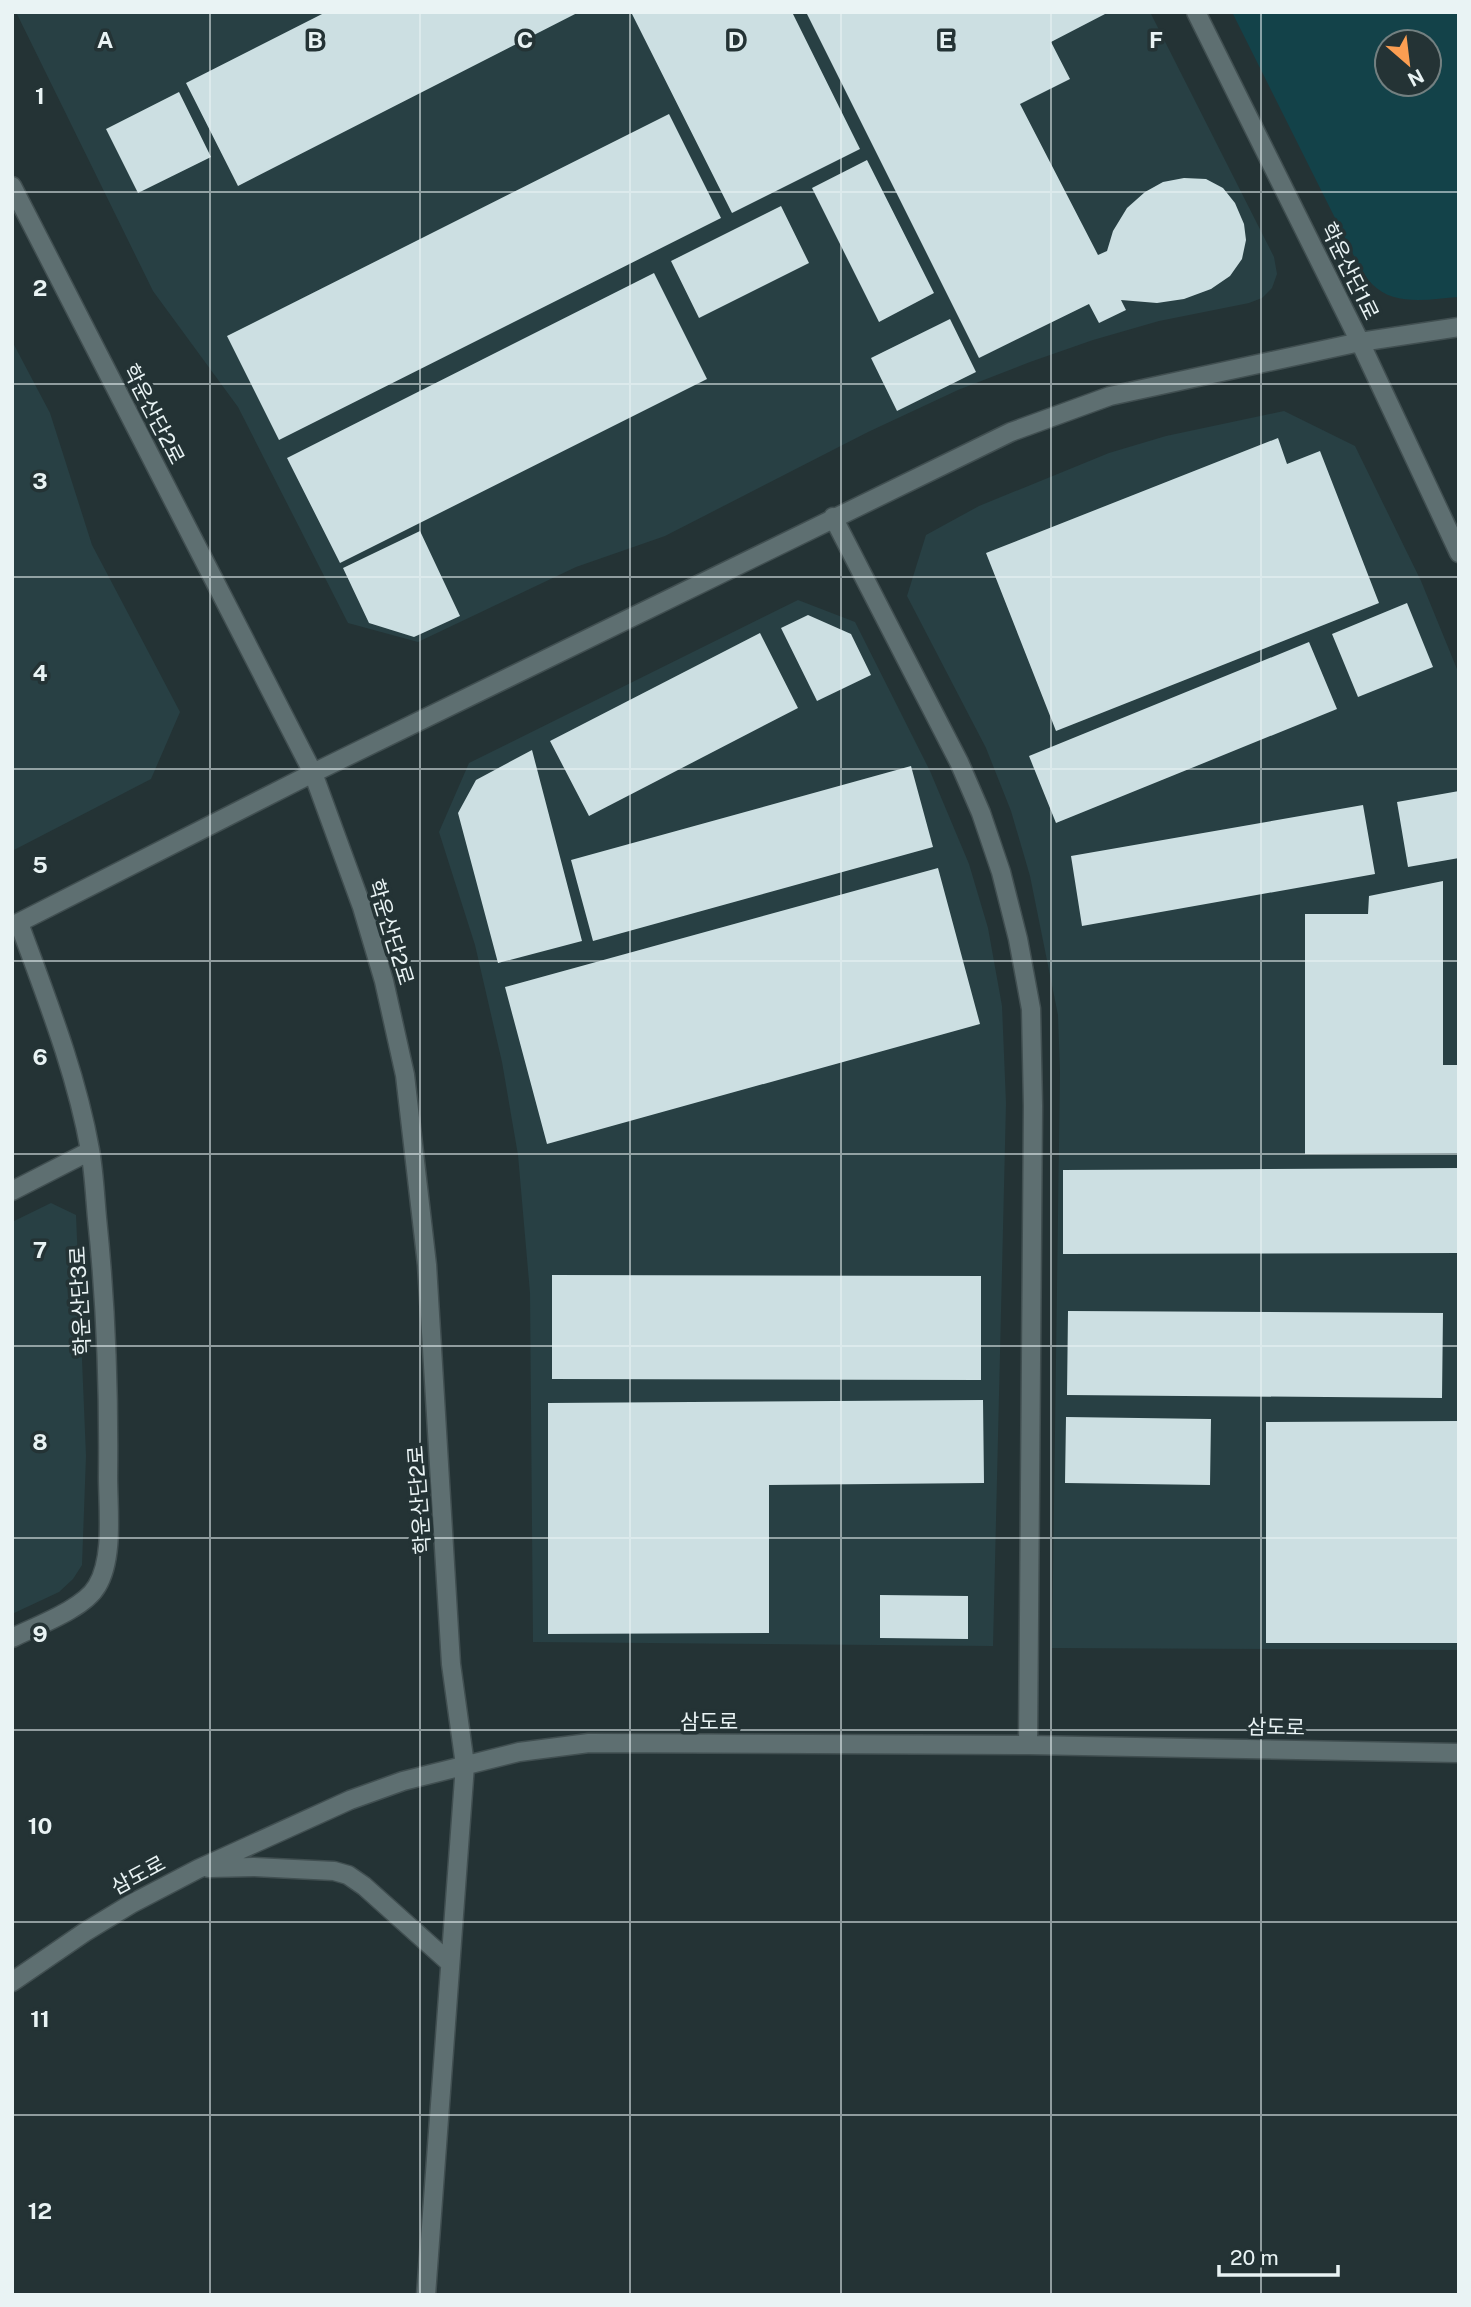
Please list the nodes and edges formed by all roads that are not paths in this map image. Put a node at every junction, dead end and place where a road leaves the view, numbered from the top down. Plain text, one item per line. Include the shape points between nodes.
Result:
1 (1196, 12) edge
2 (12, 186) edge
3 (1459, 327) edge
4 (1360, 342) junction
5 (834, 517) junction
6 (1459, 553) edge
7 (313, 773) junction
8 (15, 925) edge
9 (90, 1151) junction
10 (12, 1191) edge
11 (12, 1638) edge
12 (1028, 1745) junction
13 (1459, 1753) edge
14 (465, 1765) junction
15 (198, 1869) junction
16 (450, 1963) junction
17 (12, 1982) edge
18 (426, 2295) edge

1 - 4 street, 학운산단1로
2 - 7 street, 학운산단2로
3 - 4 street, 학운산단3로
4 - 5 street, 학운산단3로 via 1122,393 1064,411
4 - 6 street, 학운산단1로
5 - 7 street, 학운산단3로
5 - 12 street via 981,813 1008,899 1031,1009
7 - 8 street, 학운산단3로
7 - 14 street, 학운산단2로 via 362,907 405,1074 427,1265 452,1664
8 - 9 street, 학운산단3로 via 55,1023
9 - 10 street
9 - 11 street, 학운산단3로 via 104,1287 105,1569 96,1588 81,1603
12 - 13 street, 삼도로
12 - 14 street, 삼도로 via 589,1743
14 - 15 street, 삼도로 via 350,1800
14 - 16 street, 학운산단2로
15 - 16 street via 254,1867 348,1875
15 - 17 street, 삼도로 via 131,1903
16 - 18 street, 학운산단2로

